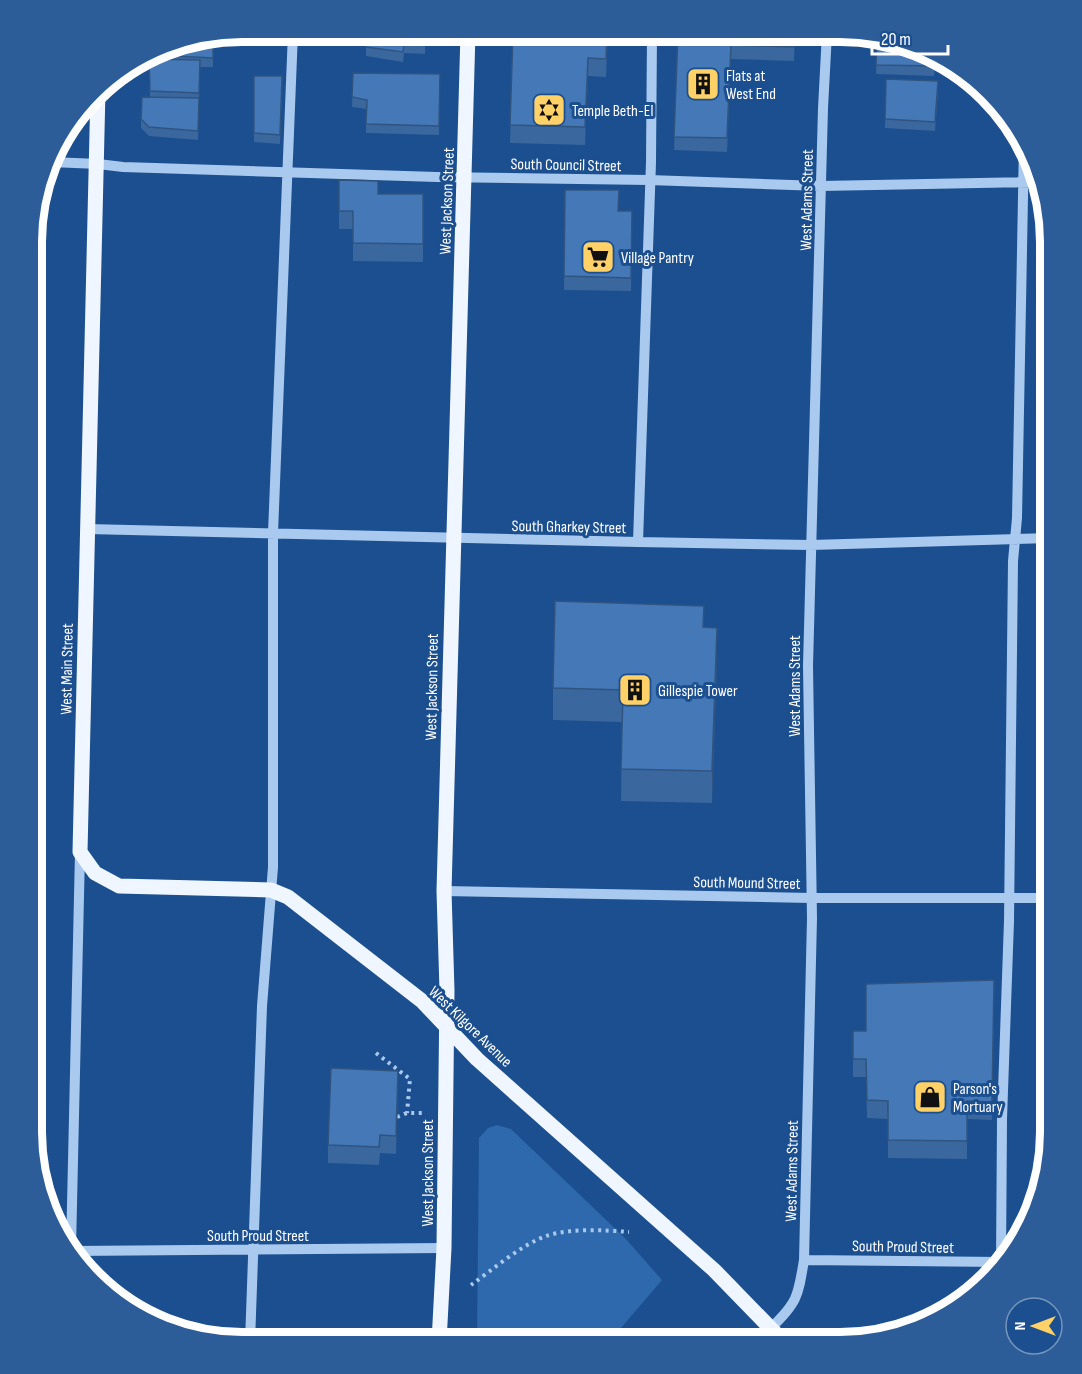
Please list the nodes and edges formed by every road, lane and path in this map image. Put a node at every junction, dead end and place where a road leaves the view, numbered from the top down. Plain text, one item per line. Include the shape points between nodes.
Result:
1 (292, 42) edge
2 (468, 42) edge
3 (652, 42) edge
4 (827, 42) edge
5 (98, 104) edge
6 (58, 162) edge
7 (98, 164) junction
8 (287, 171) junction
9 (465, 177) junction
10 (649, 180) junction
11 (1029, 182) edge
12 (822, 186) junction
13 (87, 529) junction
14 (273, 533) junction
15 (1040, 537) edge
16 (453, 538) junction
17 (1016, 538) junction
18 (638, 543) junction
19 (811, 545) junction
20 (80, 852) junction
21 (271, 890) junction
22 (444, 891) junction
23 (1008, 897) junction
24 (811, 898) junction
25 (1040, 898) edge
26 (446, 1028) junction
27 (376, 1053) dead end
28 (407, 1113) junction
29 (424, 1113) dead end
30 (397, 1117) edge
31 (629, 1232) dead end
32 (71, 1236) edge
33 (444, 1248) junction
34 (1001, 1249) edge
35 (80, 1250) edge
36 (253, 1251) junction
37 (804, 1260) junction
38 (992, 1262) edge
39 (471, 1285) dead end
40 (771, 1328) junction
41 (250, 1332) edge
42 (440, 1332) edge
43 (775, 1332) edge

1 - 8 street
2 - 9 main road, West Jackson Street
3 - 10 street
4 - 12 street, West Adams Street
5 - 7 main road, West Main Street
6 - 7 street, South Council Street
7 - 8 street, South Council Street
7 - 13 main road, West Main Street
8 - 9 street, South Council Street
8 - 14 street
9 - 10 street, South Council Street
9 - 16 main road, West Jackson Street
10 - 12 street, South Council Street
10 - 18 street
11 - 12 street, South Council Street
11 - 17 street
12 - 19 street, West Adams Street
13 - 14 street, South Gharkey Street
13 - 20 main road, West Main Street
14 - 16 street, South Gharkey Street
14 - 21 street
15 - 17 street, South Gharkey Street
16 - 18 street, South Gharkey Street
16 - 22 main road, West Jackson Street
17 - 19 street, South Gharkey Street
17 - 23 street
18 - 19 street, South Gharkey Street
19 - 24 street, West Adams Street via 808,666
20 - 21 main road, West Kilgore Avenue via 95,873 118,886
20 - 32 street, West Main Street
21 - 26 main road, West Kilgore Avenue via 288,897 423,1001
21 - 36 street via 262,1006
22 - 24 street, South Mound Street
22 - 26 main road, West Jackson Street
23 - 24 street, South Mound Street
23 - 25 street, South Mound Street
23 - 34 street
24 - 37 street, West Adams Street
26 - 33 main road, West Jackson Street
26 - 40 main road, West Kilgore Avenue via 714,1270
27 - 28 path via 410,1079
28 - 29 path
28 - 30 path
31 - 39 path via 590,1229 546,1236
33 - 36 street, South Proud Street
33 - 42 main road, West Jackson Street
35 - 36 street, South Proud Street
36 - 41 street
37 - 38 street, South Proud Street
37 - 40 street, West Adams Street via 798,1294 788,1312
40 - 43 main road, West Kilgore Avenue

